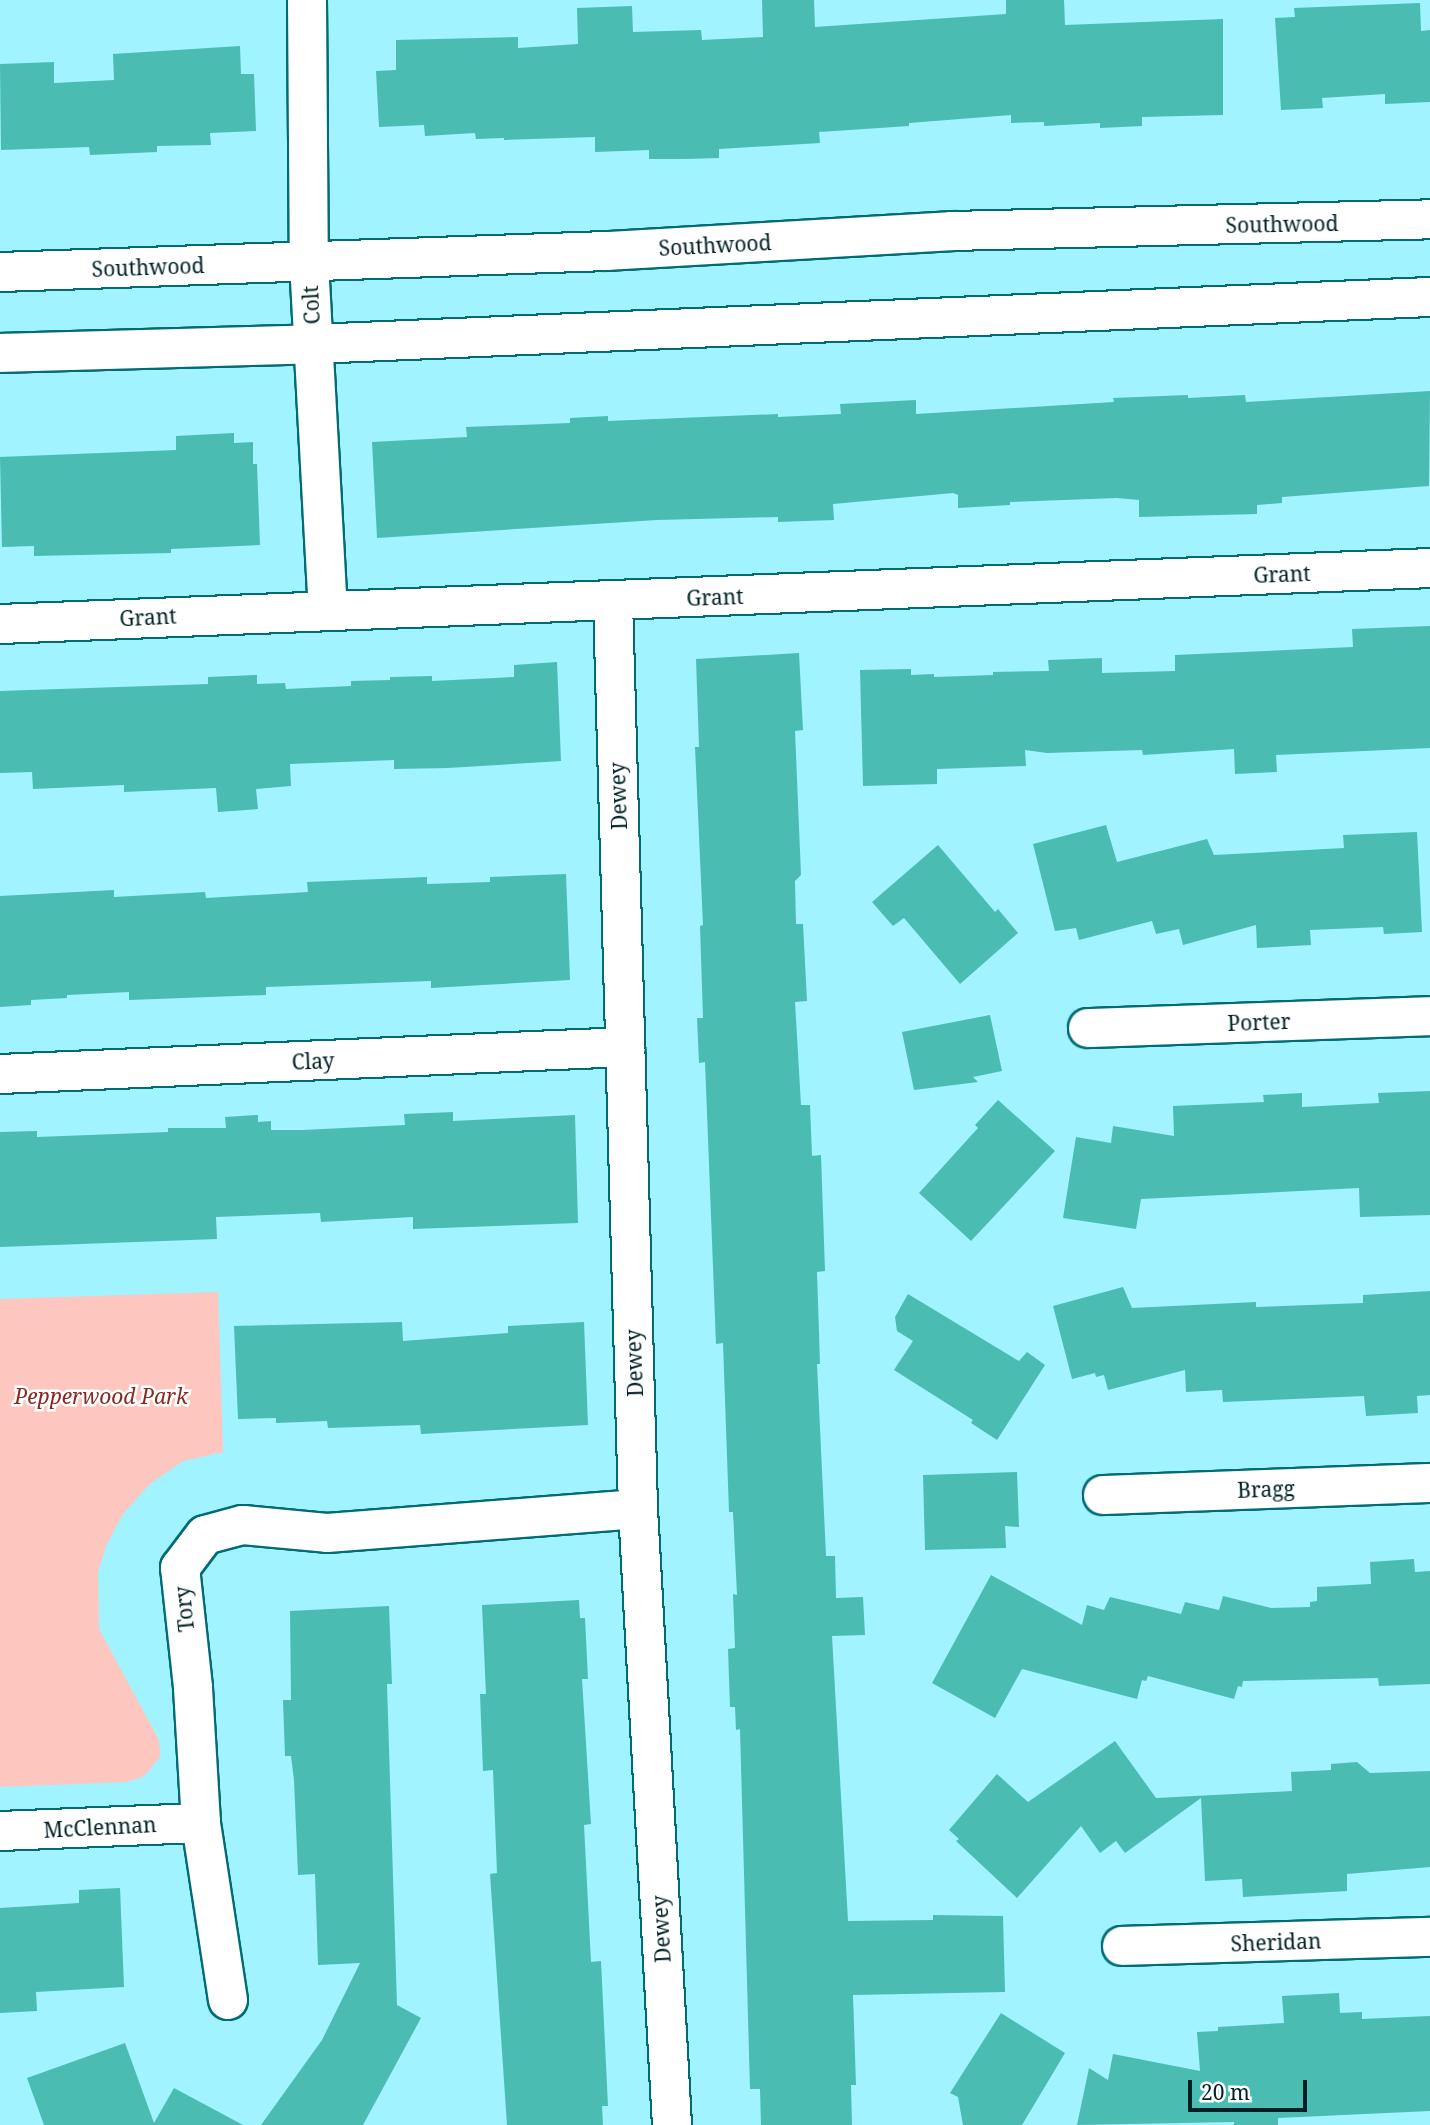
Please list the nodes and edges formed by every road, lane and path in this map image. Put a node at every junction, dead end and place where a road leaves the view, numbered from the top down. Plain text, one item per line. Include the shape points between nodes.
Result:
1 (307, 0) edge
2 (1430, 219) edge
3 (309, 262) junction
4 (0, 272) edge
5 (1430, 297) edge
6 (313, 344) junction
7 (0, 353) edge
8 (1430, 568) edge
9 (613, 601) junction
10 (328, 609) junction
11 (0, 624) edge
12 (1430, 1016) edge
13 (1088, 1028) dead end
14 (625, 1048) junction
15 (0, 1074) edge
16 (1430, 1483) edge
17 (1103, 1495) dead end
18 (638, 1509) junction
19 (201, 1823) junction
20 (0, 1831) edge
21 (1430, 1937) edge
22 (1122, 1947) dead end
23 (228, 2000) dead end
24 (672, 2125) edge

1 - 3 street, Colt
2 - 3 street, Southwood via 953,231
3 - 4 street, Southwood
3 - 6 street, Colt
5 - 6 street
6 - 7 street
6 - 10 street, Colt
8 - 9 street, Grant
9 - 10 street, Grant
9 - 14 street, Dewey
10 - 11 street, Grant
12 - 13 street, Porter
14 - 15 street, Clay
14 - 18 street, Dewey
16 - 17 street, Bragg
18 - 19 street, Tory via 327,1533 243,1525 205,1535 180,1568
18 - 24 street, Dewey
19 - 20 street, McClennan
19 - 23 street, Tory
21 - 22 street, Sheridan

